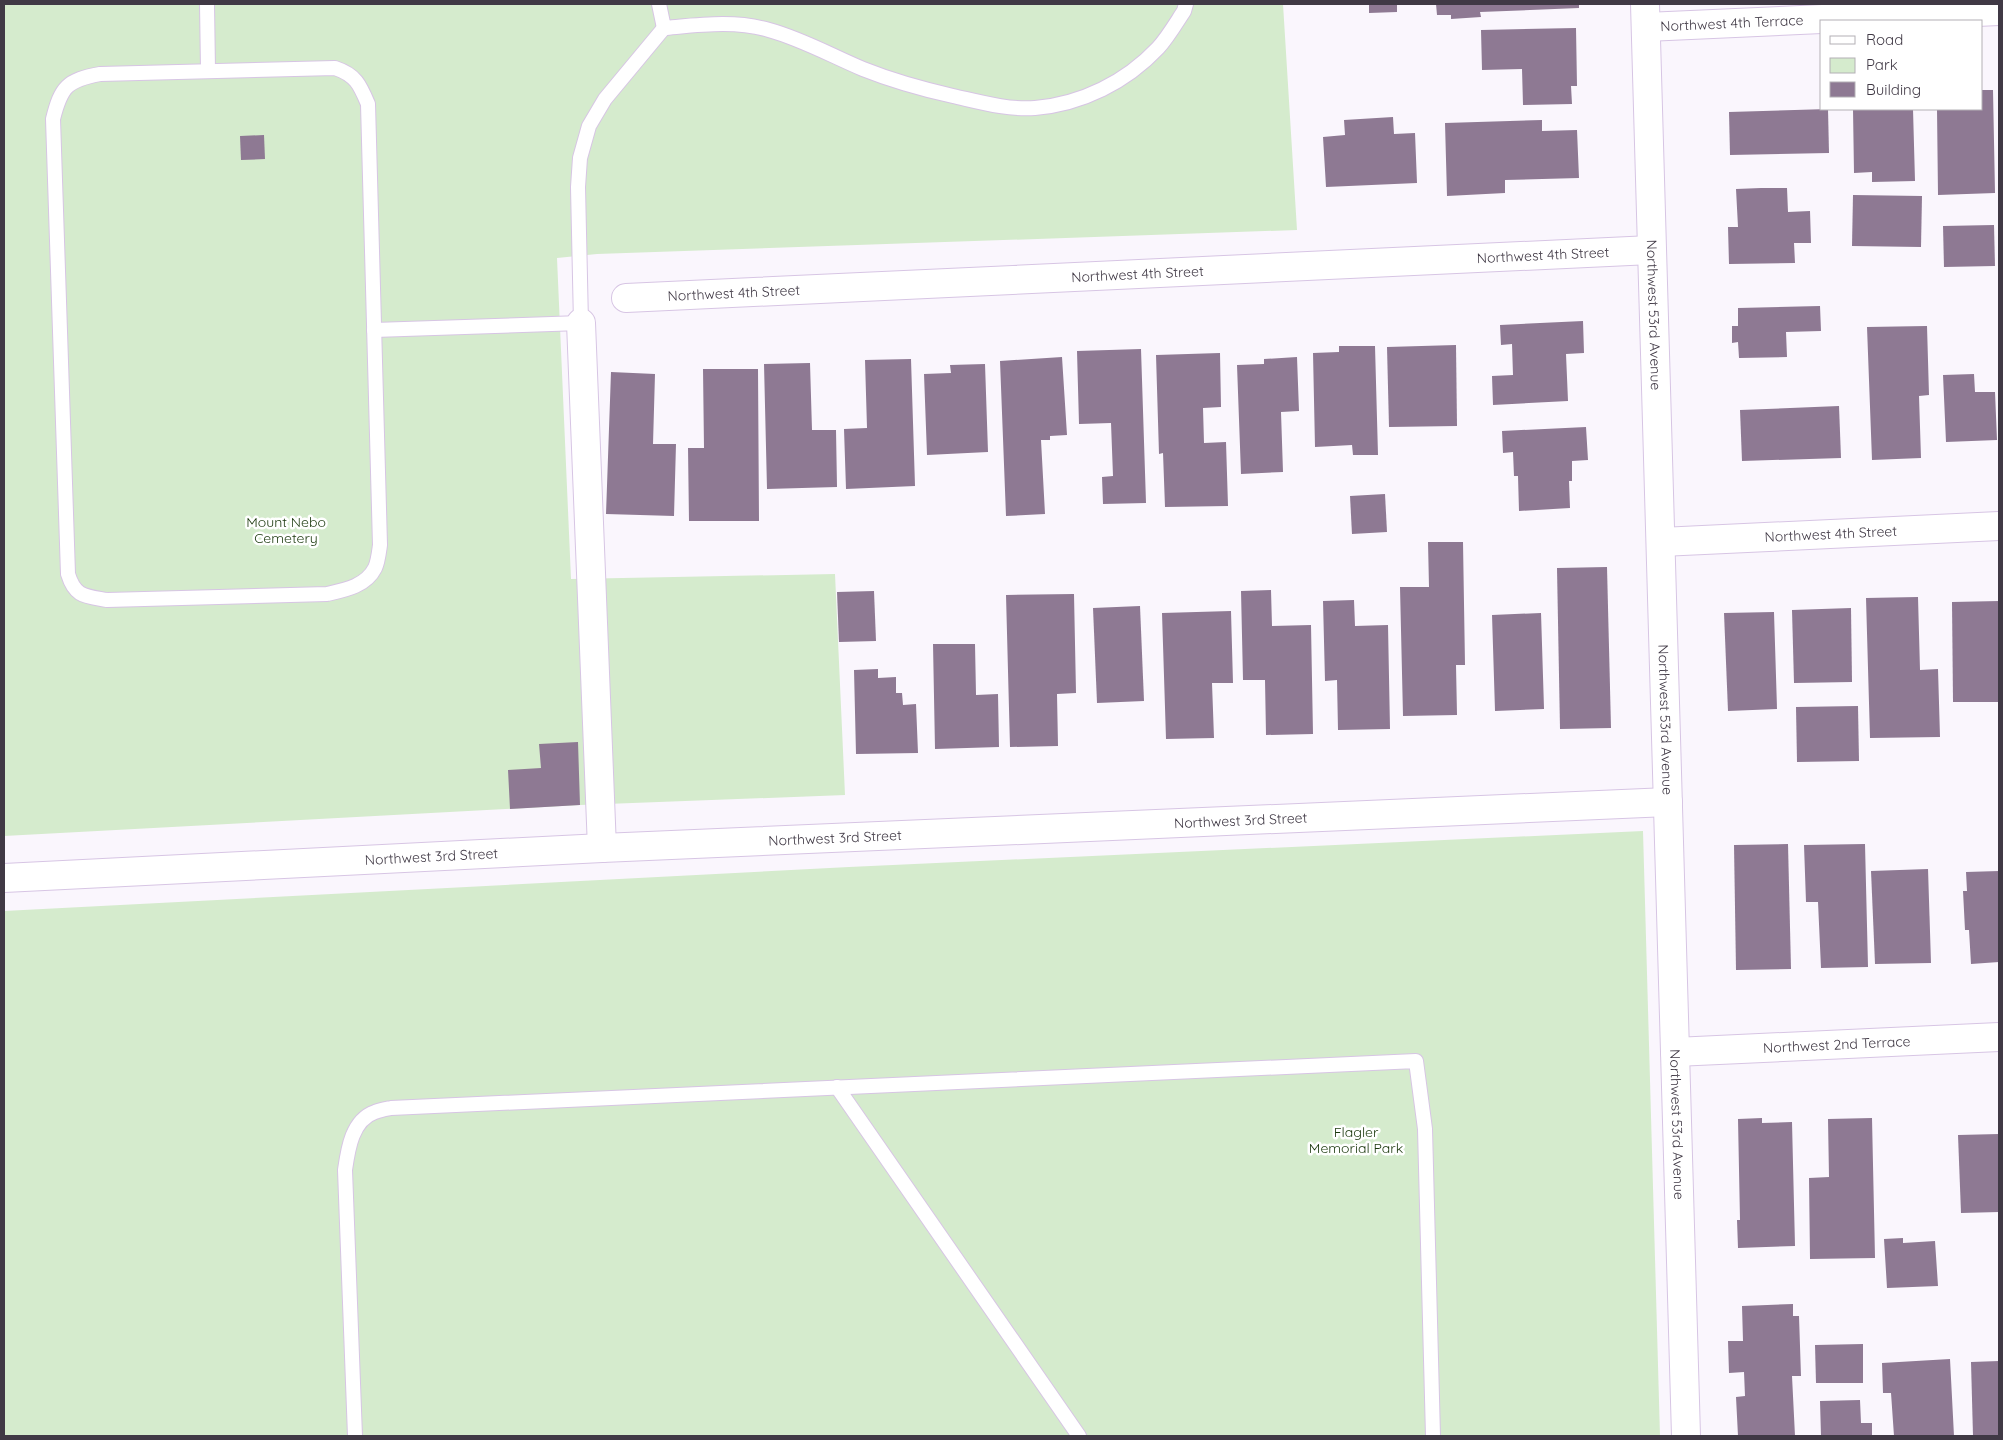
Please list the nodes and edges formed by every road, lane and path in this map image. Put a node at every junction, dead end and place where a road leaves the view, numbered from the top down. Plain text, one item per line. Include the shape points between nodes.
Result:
1 (207, 4) edge
2 (659, 4) edge
3 (1186, 4) edge
4 (1999, 11) edge
5 (1645, 15) edge
6 (664, 28) junction
7 (208, 70) junction
8 (1651, 250) junction
9 (626, 298) dead end
10 (581, 323) junction
11 (374, 330) junction
12 (1999, 526) edge
13 (1661, 542) junction
14 (1668, 802) junction
15 (602, 848) junction
16 (4, 878) edge
17 (1999, 1037) edge
18 (1675, 1052) junction
19 (837, 1087) junction
20 (355, 1436) edge
21 (1079, 1436) edge
22 (1433, 1436) edge
23 (1686, 1436) edge

1 - 7 lane
2 - 6 lane
3 - 6 lane via 1159,48 1130,74 1097,93 1034,108 973,101 899,83 769,30 730,24
4 - 5 street, Northwest 4th Terrace
5 - 8 street, Northwest 53rd Avenue
6 - 10 lane via 605,99 589,126 582,150 578,187
7 - 11 lane via 335,68 349,72 361,87 368,104
7 - 11 lane via 100,74 78,78 64,89 52,119 68,574 72,586 85,596 107,600 328,594 362,583 375,569 380,545
8 - 9 street, Northwest 4th Street
8 - 13 street, Northwest 53rd Avenue
10 - 11 lane
10 - 15 street
12 - 13 street, Northwest 4th Street
13 - 14 street, Northwest 53rd Avenue
14 - 15 street, Northwest 3rd Street
14 - 18 street, Northwest 53rd Avenue
15 - 16 street, Northwest 3rd Street
17 - 18 street, Northwest 2nd Terrace
18 - 23 street, Northwest 53rd Avenue
19 - 20 lane via 391,1108 373,1112 360,1123 352,1136 346,1170
19 - 21 lane
19 - 22 lane via 1416,1061 1425,1129

